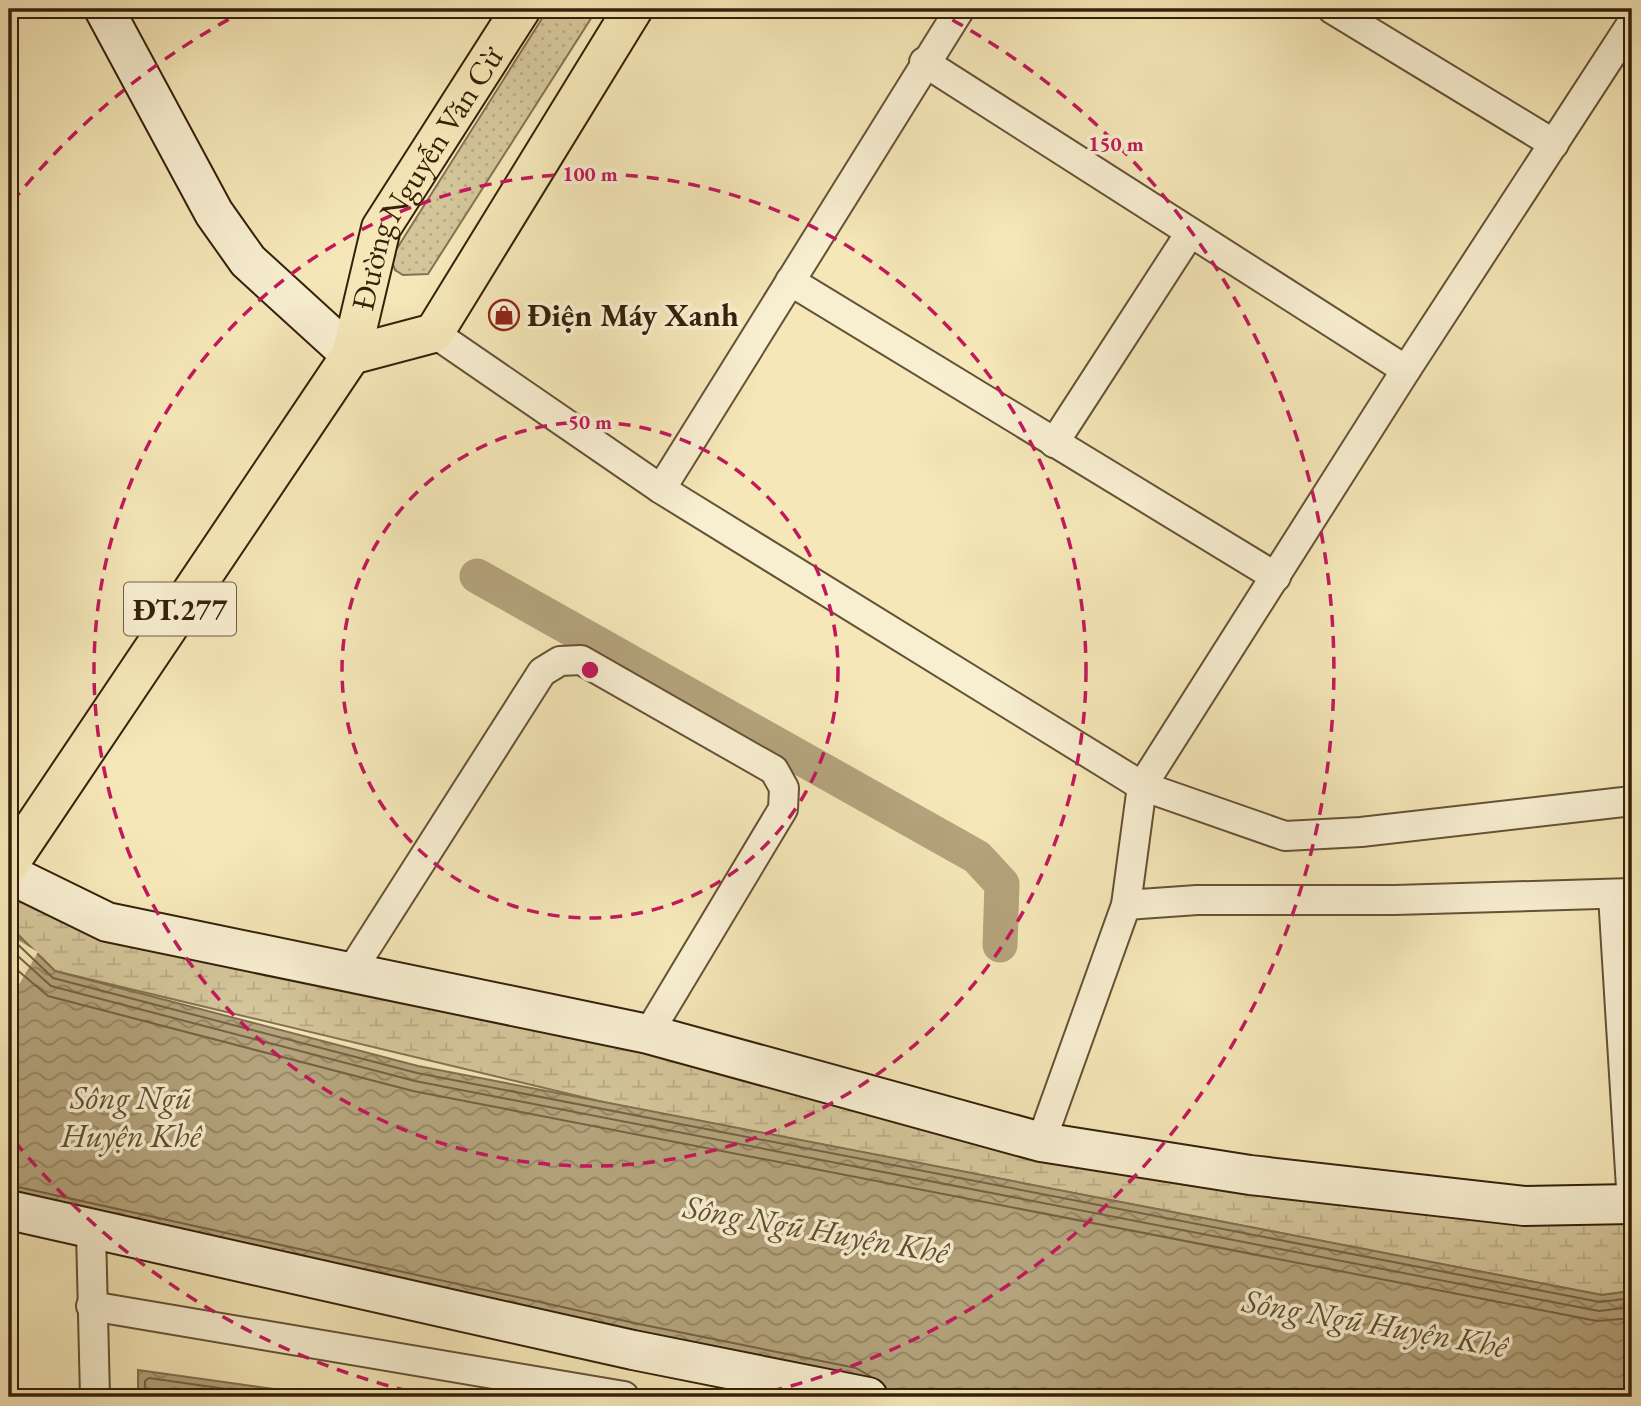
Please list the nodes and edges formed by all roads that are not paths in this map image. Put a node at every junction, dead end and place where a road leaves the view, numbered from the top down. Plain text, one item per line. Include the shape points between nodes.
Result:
1 (104, 9) edge
2 (521, 9) edge
3 (633, 9) edge
4 (960, 9) edge
5 (1332, 9) edge
6 (1629, 37) edge
7 (924, 62) junction
8 (1554, 144) junction
9 (1190, 233) junction
10 (790, 281) junction
11 (434, 333) junction
12 (351, 355) junction
13 (1406, 370) junction
14 (1054, 443) junction
15 (661, 489) junction
16 (1276, 577) junction
17 (1142, 786) junction
18 (1632, 801) edge
19 (9, 864) edge
20 (9, 874) edge
21 (1623, 894) edge
22 (1126, 905) junction
23 (350, 973) junction
24 (648, 1034) junction
25 (1041, 1142) junction
26 (1632, 1204) edge
27 (9, 1210) edge
28 (91, 1231) junction
29 (91, 1306) junction
30 (633, 1350) junction
31 (624, 1396) edge
32 (95, 1397) edge
33 (868, 1397) edge

1 - 12 main road via 214,213 248,261
2 - 12 main road, Đường Nguyễn Văn Cừ / ĐT.277 via 381,228
3 - 11 main road
4 - 7 street
5 - 8 street
6 - 8 street
7 - 9 street
7 - 10 street
8 - 13 street
9 - 13 street
9 - 14 street
10 - 14 street
10 - 15 street
11 - 12 main road, Đường Nguyễn Văn Cừ
11 - 15 street
12 - 19 main road, Đường Nguyễn Văn Cừ / ĐT.277
13 - 16 street
14 - 16 street
15 - 17 street
16 - 17 street
17 - 18 street via 1285,836 1361,832
17 - 22 street
20 - 23 main road via 107,922
21 - 22 street
21 - 26 street
22 - 25 street
23 - 24 main road
23 - 24 street via 542,672 560,660 581,660 774,769 784,789 783,809
24 - 25 main road
25 - 26 main road via 1250,1175 1524,1206
27 - 28 main road
28 - 29 street
28 - 30 main road
29 - 31 street
29 - 32 street
30 - 31 street
30 - 33 main road

